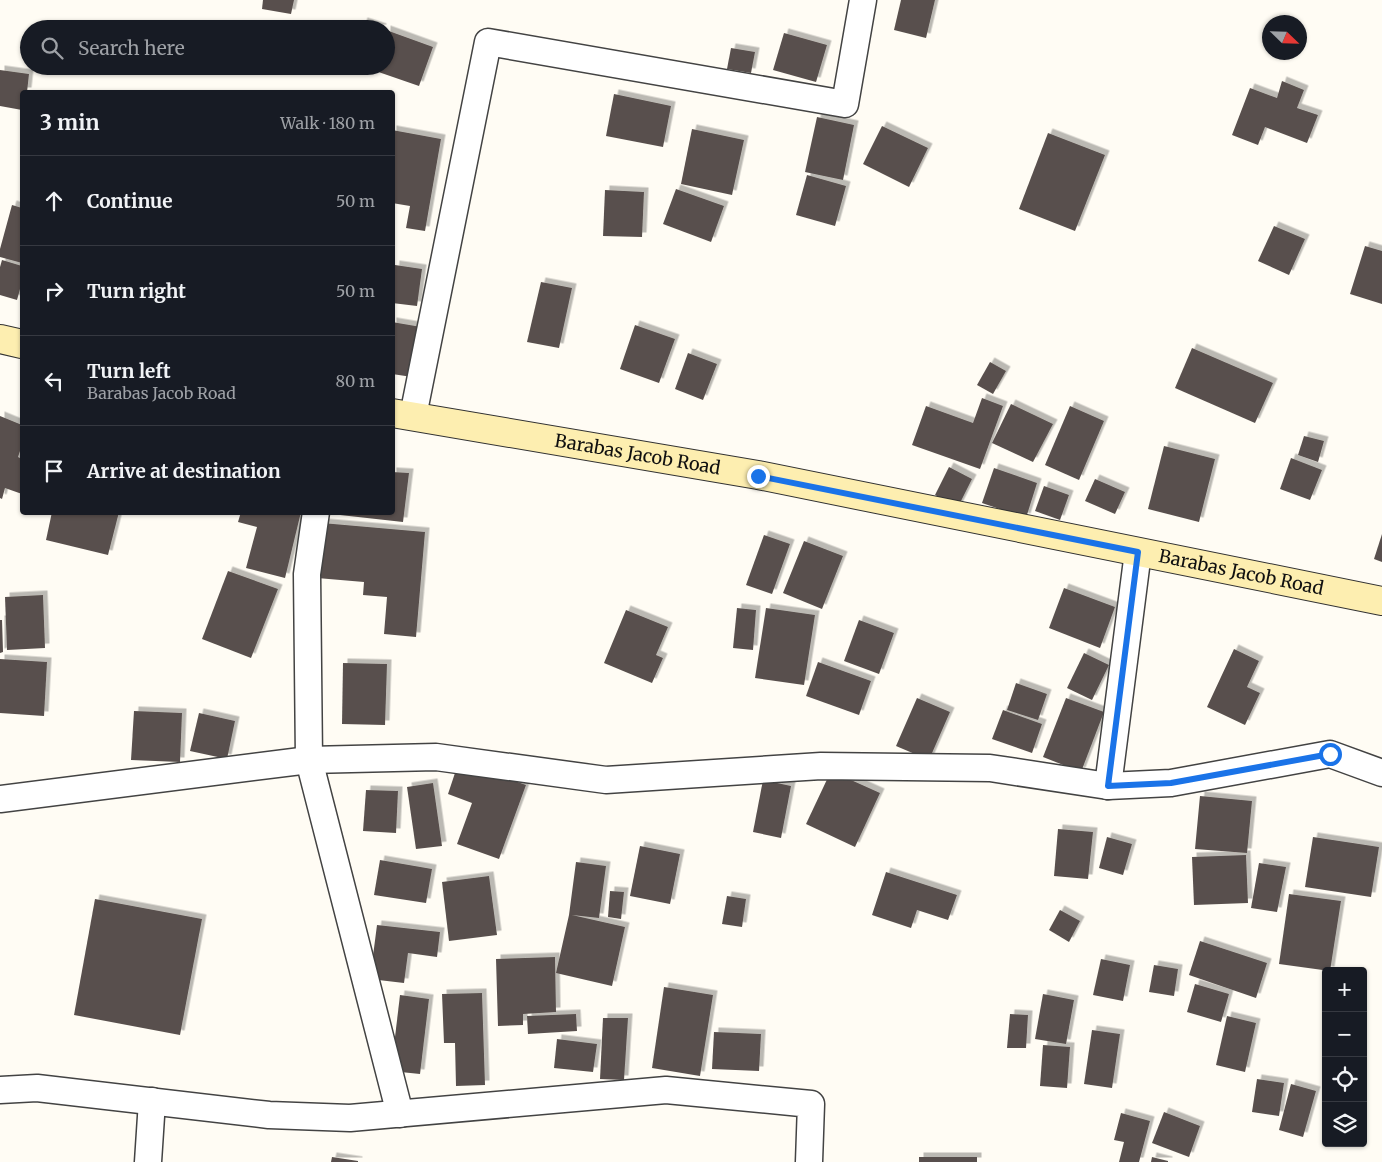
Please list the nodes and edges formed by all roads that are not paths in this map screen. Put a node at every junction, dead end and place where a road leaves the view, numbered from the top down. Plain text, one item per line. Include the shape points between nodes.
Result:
1 (863, 0) edge
2 (0, 339) edge
3 (20, 344) edge
4 (403, 415) edge
5 (316, 515) edge
6 (1138, 552) junction
7 (1382, 601) edge
8 (309, 760) junction
9 (1382, 773) edge
10 (1108, 786) junction
11 (0, 799) edge
12 (0, 1090) edge
13 (152, 1101) junction
14 (400, 1114) junction
15 (148, 1162) edge
16 (809, 1162) edge

1 - 4 street via 845,104 488,42
2 - 3 street
4 - 6 street, Barabas Jacob Road via 758,476
5 - 8 street via 306,574
6 - 7 street, Barabas Jacob Road
6 - 10 street
8 - 10 street via 436,756 606,780 821,766 990,768
8 - 11 street
8 - 14 street
9 - 10 street via 1330,754 1171,783
12 - 13 street via 37,1088
13 - 14 street via 269,1115 350,1118
13 - 15 street
14 - 16 street via 666,1090 811,1104

